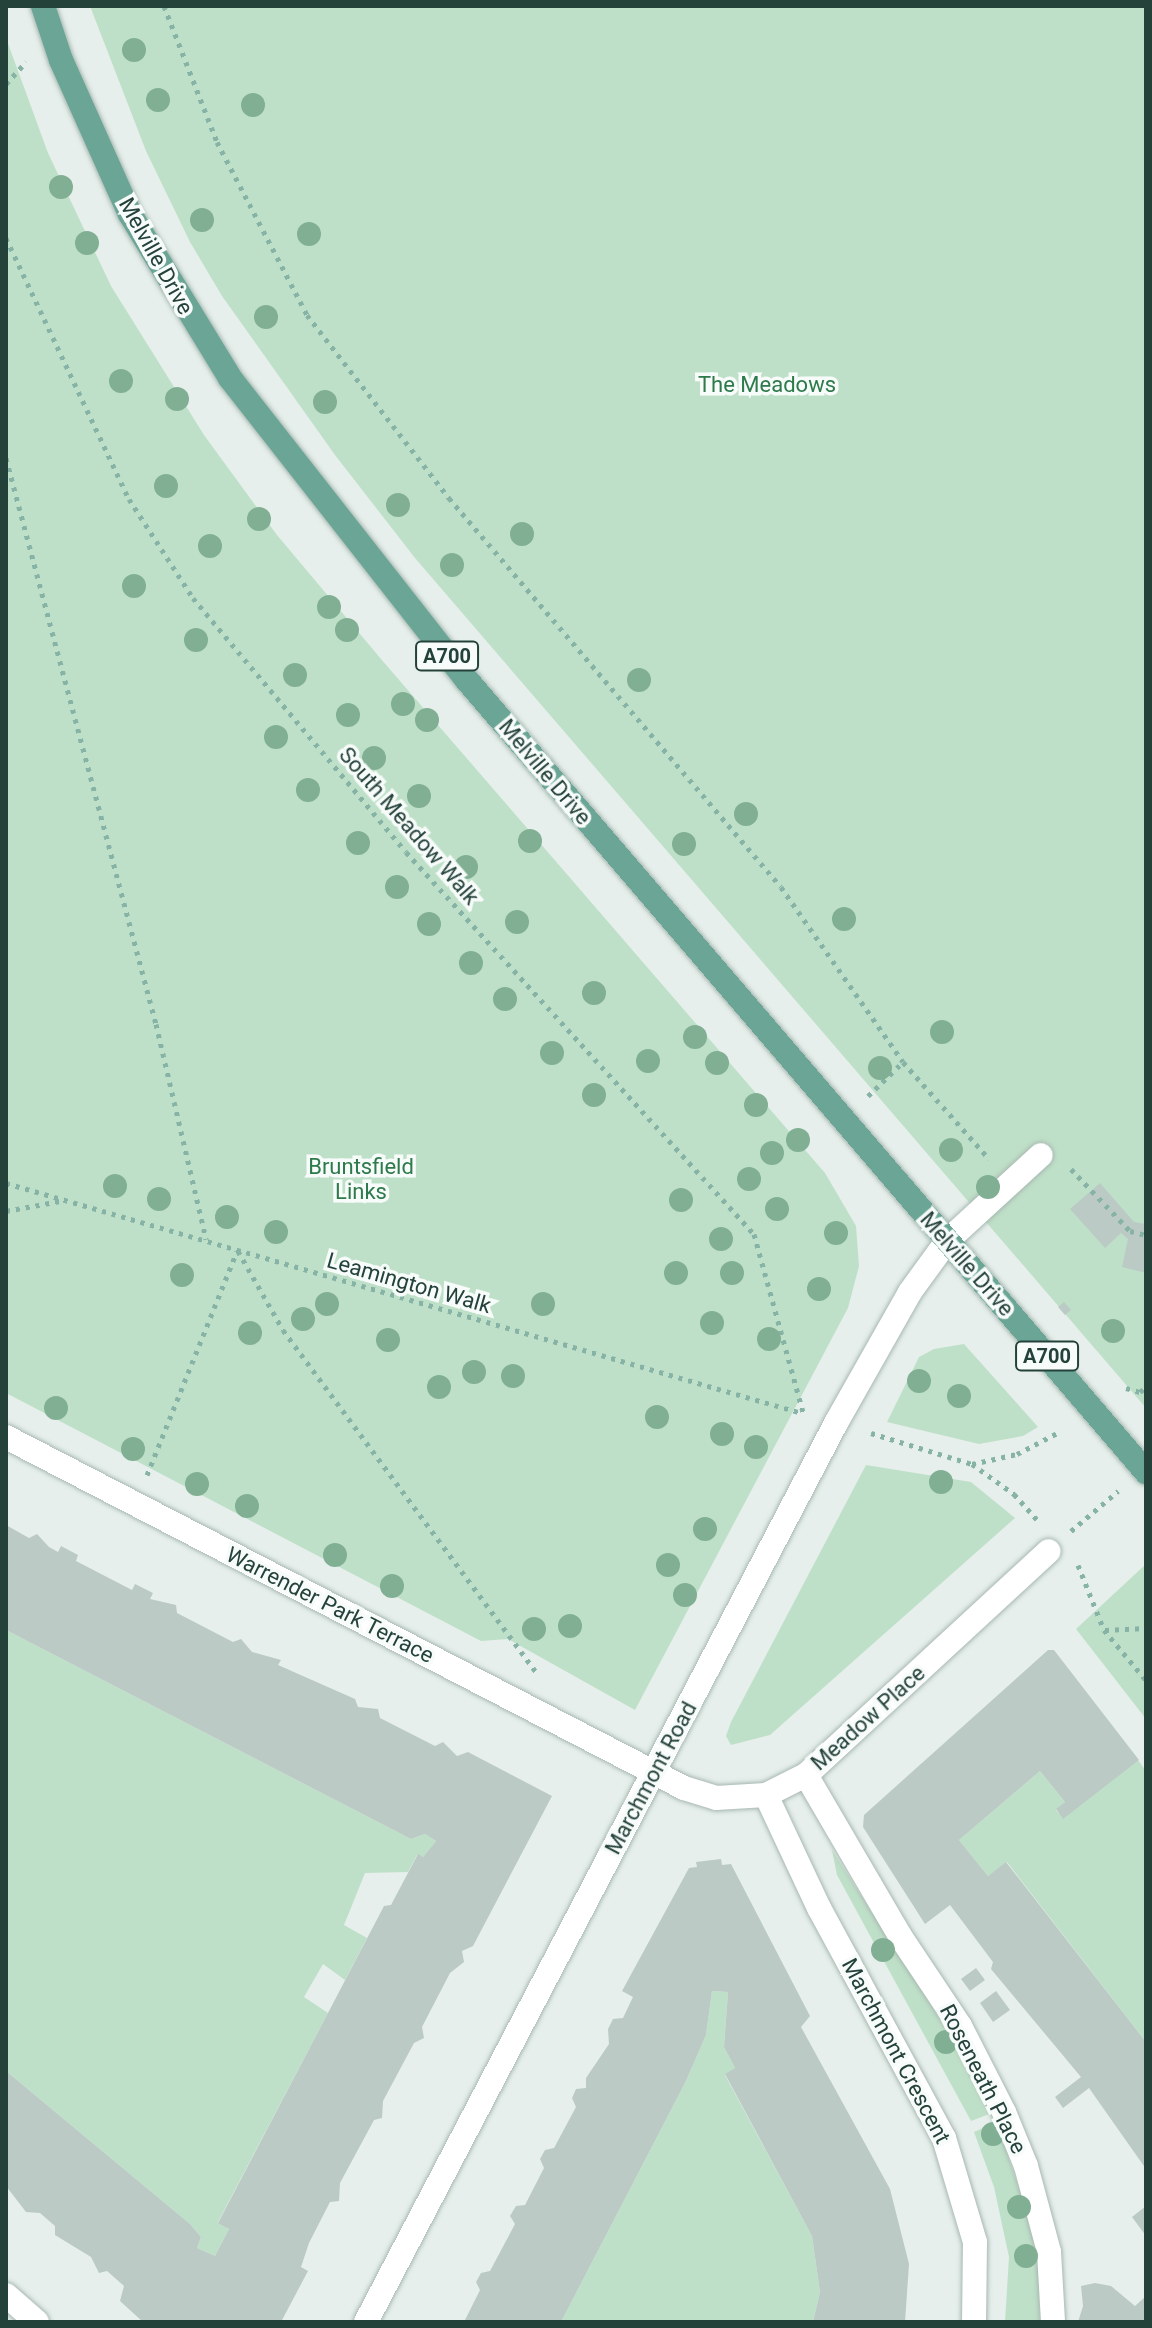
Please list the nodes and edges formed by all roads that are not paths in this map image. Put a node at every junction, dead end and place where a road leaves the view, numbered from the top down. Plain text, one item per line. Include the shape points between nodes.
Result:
1 (43, 6) edge
2 (1041, 1155) road end
3 (947, 1241) junction
4 (6, 1437) edge
5 (1146, 1472) edge
6 (1054, 1547) road end
7 (655, 1773) junction
8 (806, 1775) junction
9 (766, 1795) junction
10 (6, 2295) edge
11 (37, 2322) edge
12 (366, 2322) edge
13 (974, 2322) edge
14 (1053, 2322) edge

1 - 3 main road, Melville Drive / A700 via 61,60 130,214 230,378 466,679
2 - 3 street, Marchmont Road
3 - 5 main road, Melville Drive / A700
3 - 7 street, Marchmont Road via 910,1292 836,1423
4 - 7 street, Warrender Park Terrace
6 - 8 street, Meadow Place
7 - 9 street, Meadow Place via 705,1796
7 - 12 street, Marchmont Road
8 - 9 street, Meadow Place
8 - 14 street, Roseneath Place via 900,1936 960,2026 1010,2125 1049,2252
9 - 13 street, Marchmont Crescent via 819,1908 944,2138 975,2242
10 - 11 street

